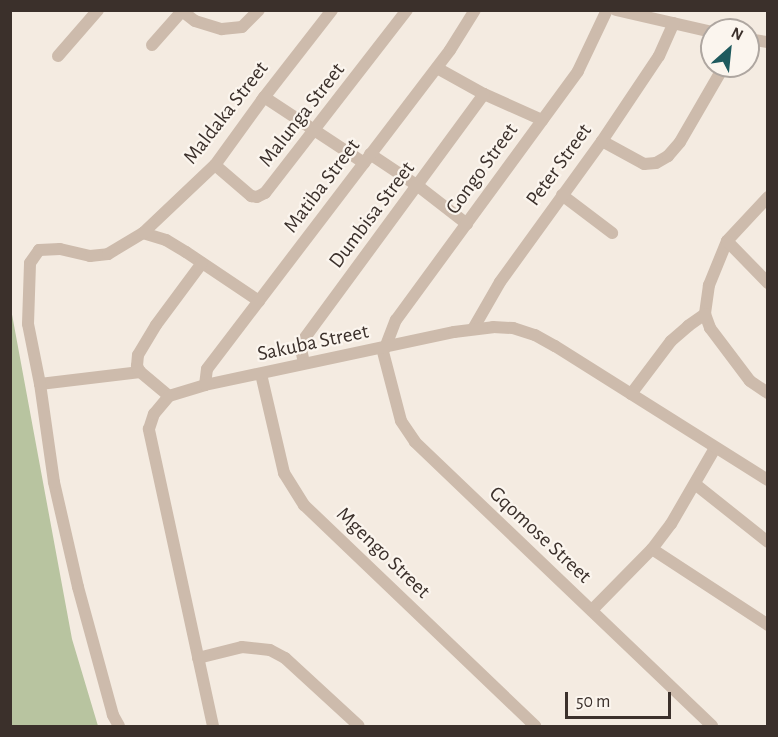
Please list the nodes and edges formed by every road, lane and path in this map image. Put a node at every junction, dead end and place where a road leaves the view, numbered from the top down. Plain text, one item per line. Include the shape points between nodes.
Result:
1 (98, 10) edge
2 (259, 10) edge
3 (332, 10) edge
4 (407, 10) edge
5 (476, 10) edge
6 (607, 10) edge
7 (616, 10) edge
8 (183, 11) edge
9 (674, 23) junction
10 (700, 29) edge
11 (152, 45) dead end
12 (58, 56) dead end
13 (436, 68) junction
14 (717, 78) edge
15 (484, 94) junction
16 (264, 97) junction
17 (542, 120) junction
18 (315, 131) junction
19 (602, 141) junction
20 (367, 159) junction
21 (215, 165) junction
22 (418, 186) junction
23 (562, 195) junction
24 (768, 197) edge
25 (467, 224) junction
26 (143, 233) junction
27 (612, 233) dead end
28 (727, 241) junction
29 (202, 263) junction
30 (768, 283) edge
31 (258, 301) junction
32 (705, 314) junction
33 (472, 329) junction
34 (383, 348) junction
35 (304, 363) junction
36 (140, 372) junction
37 (261, 374) junction
38 (40, 384) junction
39 (205, 385) junction
40 (768, 393) edge
41 (631, 394) junction
42 (169, 396) junction
43 (715, 447) junction
44 (768, 480) edge
45 (695, 484) junction
46 (768, 542) edge
47 (652, 549) junction
48 (592, 610) junction
49 (768, 625) edge
50 (198, 658) junction
51 (119, 726) edge
52 (213, 726) edge
53 (359, 726) edge
54 (536, 726) edge
55 (712, 726) edge

1 - 12 street
2 - 8 street via 242,27 222,29 195,21
3 - 16 street, Maldaka Street
4 - 18 street, Malunga Street
5 - 13 street, Matiba Street
6 - 17 street, Gongo Street via 578,71
7 - 9 street
8 - 11 street
9 - 10 street
9 - 19 street, Peter Street via 659,56
13 - 15 street
13 - 20 street, Matiba Street
14 - 19 street via 680,142 656,163 644,164
15 - 17 street
15 - 22 street, Dumbisa Street
16 - 18 street
16 - 21 street, Maldaka Street
17 - 25 street, Gongo Street
18 - 20 street
18 - 21 street, Malunga Street via 261,196 251,196
19 - 23 street, Peter Street
20 - 22 street
20 - 31 street, Matiba Street
21 - 26 street, Maldaka Street
22 - 25 street
22 - 35 street, Dumbisa Street via 304,339
23 - 27 street
23 - 33 street, Peter Street
24 - 28 street
25 - 34 street, Gongo Street via 396,320
26 - 29 street via 166,240
26 - 38 street, Maldaka Street via 108,254 90,256 60,249 39,250 30,263 28,324
28 - 30 street
28 - 32 street via 709,285
29 - 31 street
29 - 36 street via 142,347 136,361
31 - 39 street, Matiba Street via 207,369
32 - 40 street via 710,328 750,381
32 - 41 street via 671,341
33 - 34 street, Sakuba Street
33 - 41 street, Sakuba Street via 513,328 535,335
34 - 35 street, Sakuba Street
34 - 48 street, Gqomose Street via 399,413 415,442
35 - 37 street, Sakuba Street
36 - 38 street
36 - 42 street
37 - 39 street, Sakuba Street
37 - 54 street, Mgengo Street via 284,473 303,505
38 - 51 street via 54,482 75,575
39 - 42 street, Sakuba Street
41 - 43 street, Sakuba Street
42 - 50 street via 154,414 149,429
43 - 44 street, Sakuba Street
43 - 45 street
45 - 46 street
45 - 47 street
47 - 48 street
47 - 49 street
48 - 55 street, Gqomose Street
50 - 52 street
50 - 53 street via 242,646 270,650 285,658

